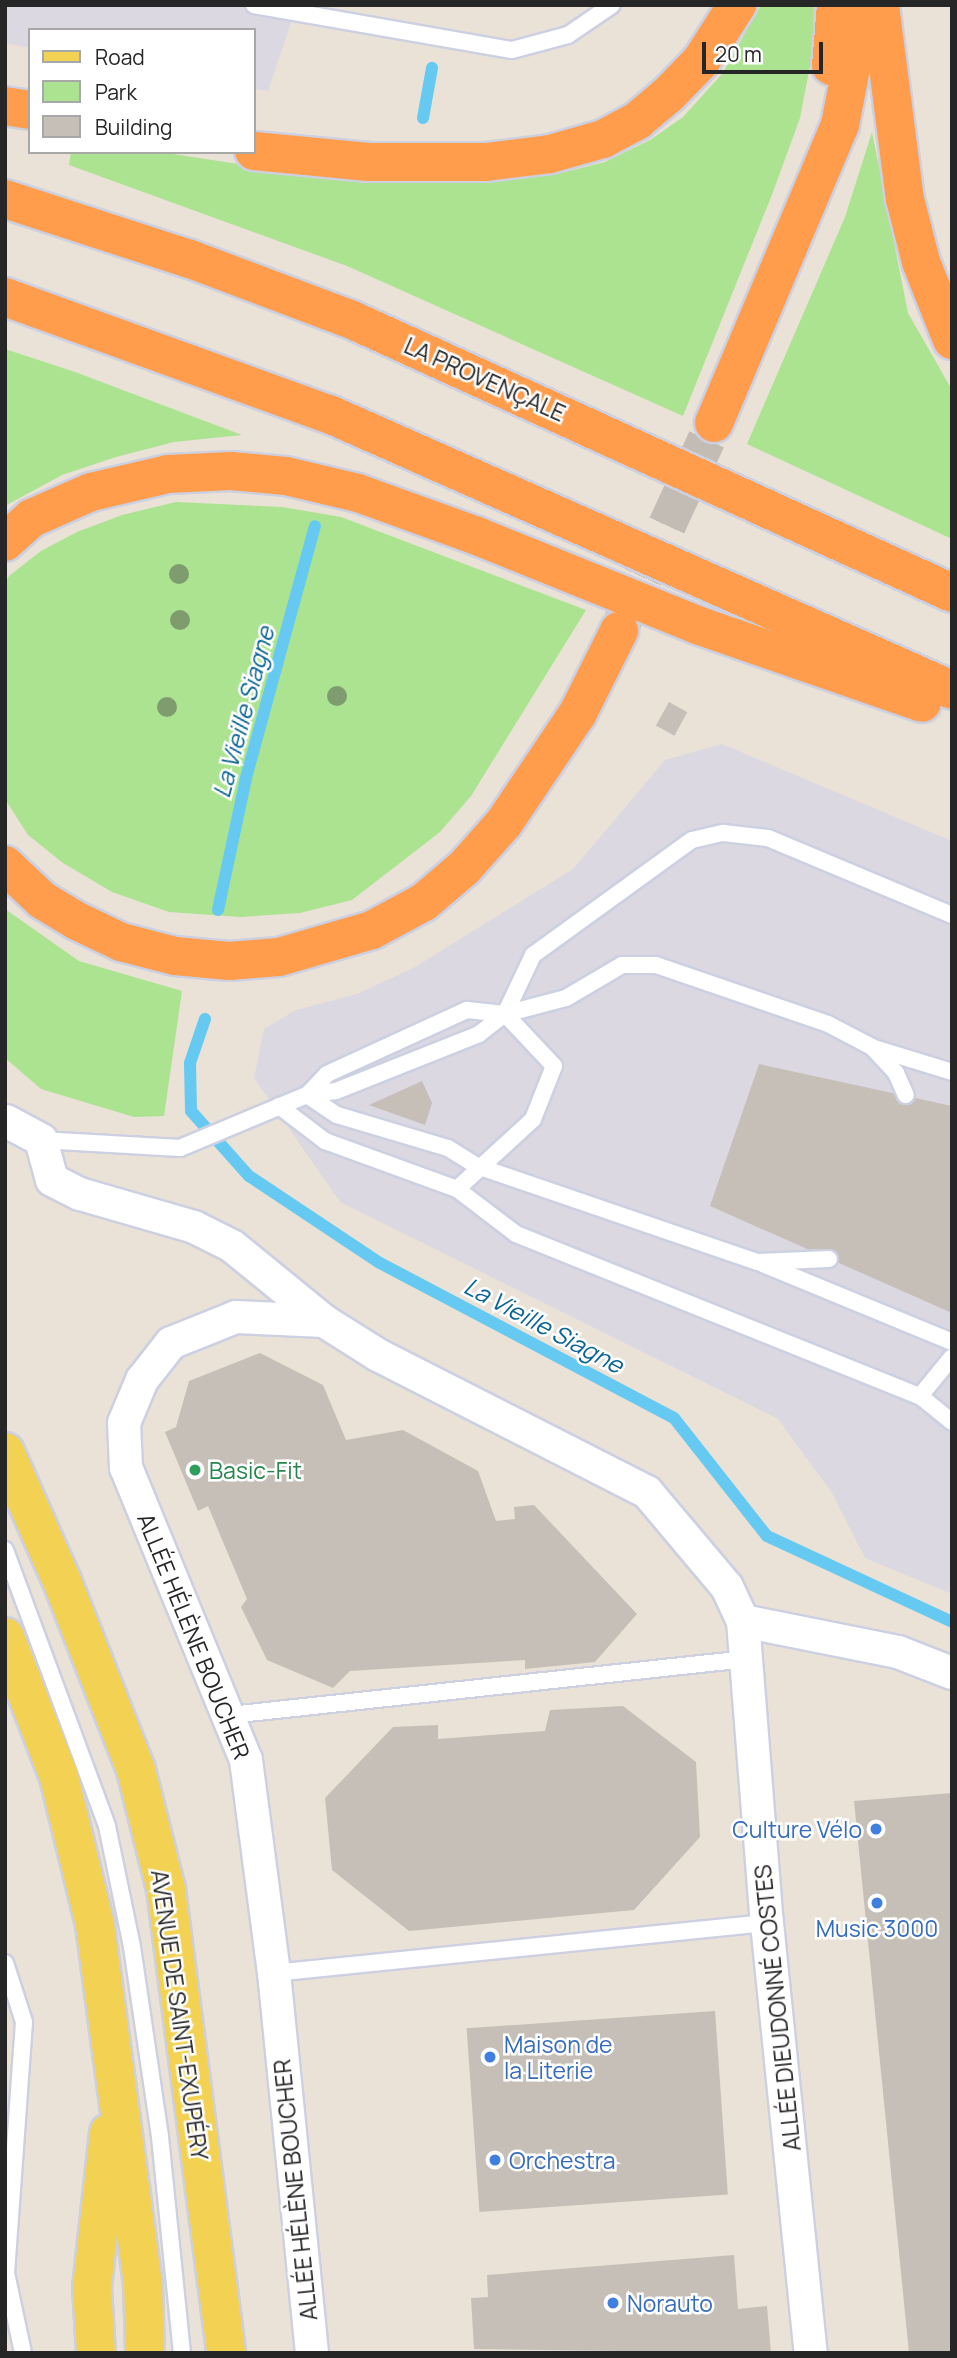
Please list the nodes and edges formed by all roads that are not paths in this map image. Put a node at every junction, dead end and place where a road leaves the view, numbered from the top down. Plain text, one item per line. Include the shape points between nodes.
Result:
1 (254, 5) edge
2 (612, 5) edge
3 (737, 5) edge
4 (836, 5) edge
5 (863, 5) edge
6 (880, 5) edge
7 (5, 106) edge
8 (28, 110) edge
9 (256, 151) edge
10 (5, 199) edge
11 (799, 229) junction
12 (5, 297) edge
13 (952, 340) edge
14 (714, 423) tunnel mouth
15 (5, 542) edge
16 (952, 593) edge
17 (619, 631) tunnel mouth
18 (952, 690) edge
19 (952, 713) edge
20 (5, 865) edge
21 (952, 915) edge
22 (505, 1014) junction
23 (872, 1047) junction
24 (952, 1072) edge
25 (307, 1095) junction
26 (906, 1095) dead end
27 (279, 1107) junction
28 (5, 1121) edge
29 (41, 1140) junction
30 (477, 1166) junction
31 (457, 1189) junction
32 (830, 1259) dead end
33 (758, 1262) junction
34 (324, 1321) junction
35 (952, 1342) edge
36 (952, 1357) edge
37 (920, 1396) junction
38 (952, 1422) edge
39 (5, 1451) edge
40 (5, 1550) edge
41 (743, 1621) junction
42 (5, 1637) edge
43 (746, 1659) junction
44 (952, 1673) edge
45 (230, 1715) junction
46 (767, 1923) junction
47 (5, 1962) edge
48 (274, 1973) junction
49 (116, 2086) junction
50 (5, 2273) edge
51 (215, 2282) junction
52 (23, 2353) edge
53 (96, 2353) edge
54 (145, 2353) edge
55 (182, 2353) edge
56 (226, 2353) edge
57 (243, 2353) edge
58 (312, 2353) edge
59 (811, 2353) edge

1 - 2 lane via 512,50 568,35
3 - 9 highway via 701,61 669,94 638,120 603,139 550,154 451,163 306,159
4 - 11 highway via 827,91
5 - 11 highway via 840,125
6 - 13 highway via 905,199 920,262
7 - 8 highway
10 - 16 highway, LA PROVENÇALE via 190,259 350,318
11 - 14 highway
12 - 18 highway via 329,414
15 - 19 highway via 32,518 91,492 168,474 231,471 286,476 406,510 697,625
17 - 20 highway via 578,713 504,823 464,868 424,902 372,930 279,957 229,961 175,956 121,942 77,921 42,900
21 - 22 lane via 768,838 723,833 692,840 533,955
22 - 23 lane via 565,998 622,965 656,965 828,1024
22 - 25 lane via 479,1034 336,1091
22 - 25 lane via 467,1010 327,1074
22 - 30 lane via 554,1066 533,1119
23 - 24 lane
23 - 26 lane via 896,1073
25 - 27 lane
25 - 30 lane via 337,1115 448,1148
27 - 29 lane via 180,1148
27 - 31 lane via 325,1141
28 - 29 street
29 - 34 street, ALLÉE HÉLÈNE BOUCHER via 52,1180 80,1194 194,1227 232,1246
30 - 31 lane
30 - 33 lane
31 - 37 lane via 516,1234
32 - 33 lane
33 - 35 lane
34 - 41 street, ALLÉE HÉLÈNE BOUCHER via 378,1354 647,1492 727,1587
34 - 45 street, ALLÉE HÉLÈNE BOUCHER via 236,1317 171,1343 142,1380 124,1423 126,1468
36 - 37 lane
37 - 38 lane
39 - 51 main road, AVENUE DE SAINT-EXUPÉRY via 136,1770 166,1889
40 - 55 lane via 107,1826 132,1947 156,2110
41 - 43 street, ALLÉE DIEUDONNÉ COSTES
41 - 44 street via 898,1652
42 - 49 main road via 59,1777 79,1848 111,2031
43 - 45 lane
43 - 46 street, ALLÉE DIEUDONNÉ COSTES
45 - 48 street, ALLÉE HÉLÈNE BOUCHER via 246,1760
46 - 48 lane
46 - 59 street, ALLÉE DIEUDONNÉ COSTES
47 - 50 lane via 24,2022
48 - 58 street, ALLÉE HÉLÈNE BOUCHER
49 - 53 main road via 92,2287
49 - 54 main road via 143,2284
50 - 52 lane
51 - 56 main road, AVENUE DE SAINT-EXUPÉRY
51 - 57 main road

